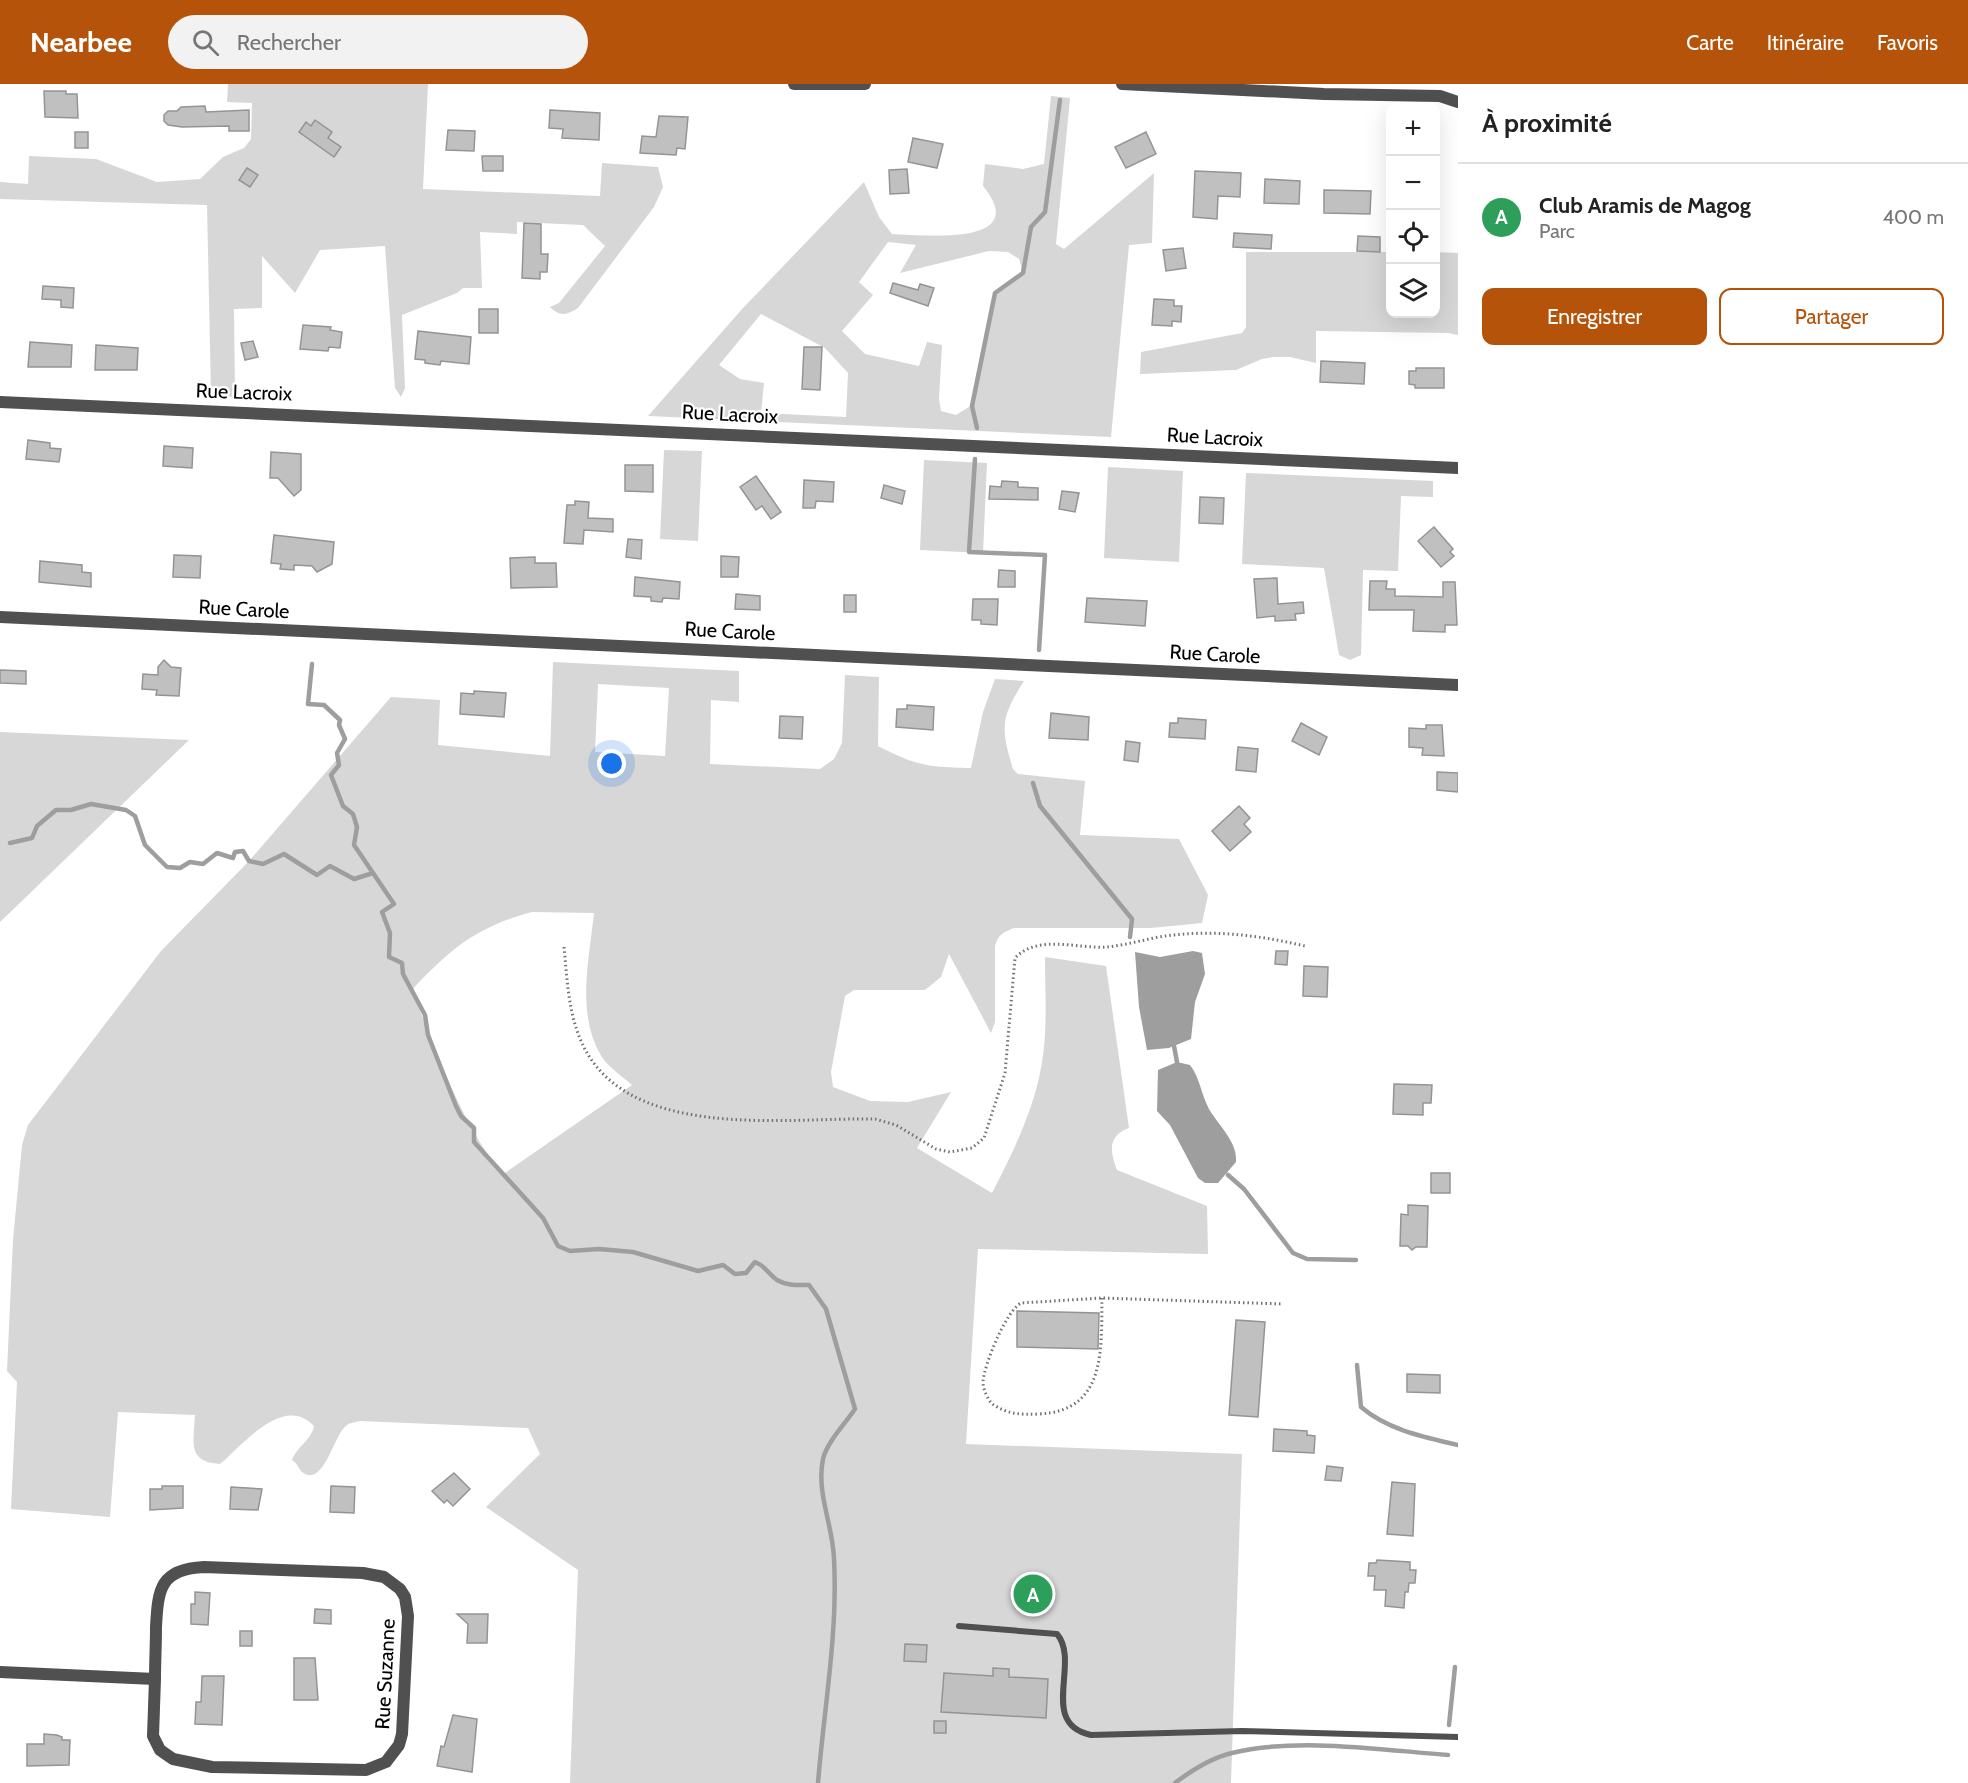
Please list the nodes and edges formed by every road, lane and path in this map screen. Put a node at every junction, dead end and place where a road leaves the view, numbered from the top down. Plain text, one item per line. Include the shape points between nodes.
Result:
1 (794, 84) edge
2 (865, 84) edge
3 (1122, 84) edge
4 (1458, 102) edge
5 (0, 402) edge
6 (1458, 468) edge
7 (0, 617) edge
8 (1458, 685) edge
9 (1305, 946) dead end
10 (564, 947) dead end
11 (1102, 1298) junction
12 (1283, 1304) dead end
13 (959, 1626) dead end
14 (0, 1672) edge
15 (154, 1679) junction
16 (1458, 1737) edge

1 - 2 street
3 - 4 street via 1440,96
5 - 6 street, Rue Lacroix
7 - 8 street, Rue Carole
9 - 10 path via 1237,934 1202,933 1105,947 1040,944 1022,950 1015,958 1007,1055 991,1120 984,1138 972,1148 950,1152 875,1119 729,1120 644,1102 615,1084 599,1068 580,1038 570,1003
11 - 11 path via 1098,1370 1081,1399 1036,1414 1012,1414 991,1403 983,1384 984,1371 1016,1305 1050,1299
11 - 12 path
13 - 16 lane via 1057,1634 1063,1646 1065,1715 1081,1733 1242,1731
14 - 15 street
15 - 15 street, Rue Suzanne via 158,1596 165,1582 184,1569 363,1573 393,1582 405,1597 408,1616 402,1734 393,1754 376,1767 336,1771 212,1767 173,1759 160,1750 153,1736

